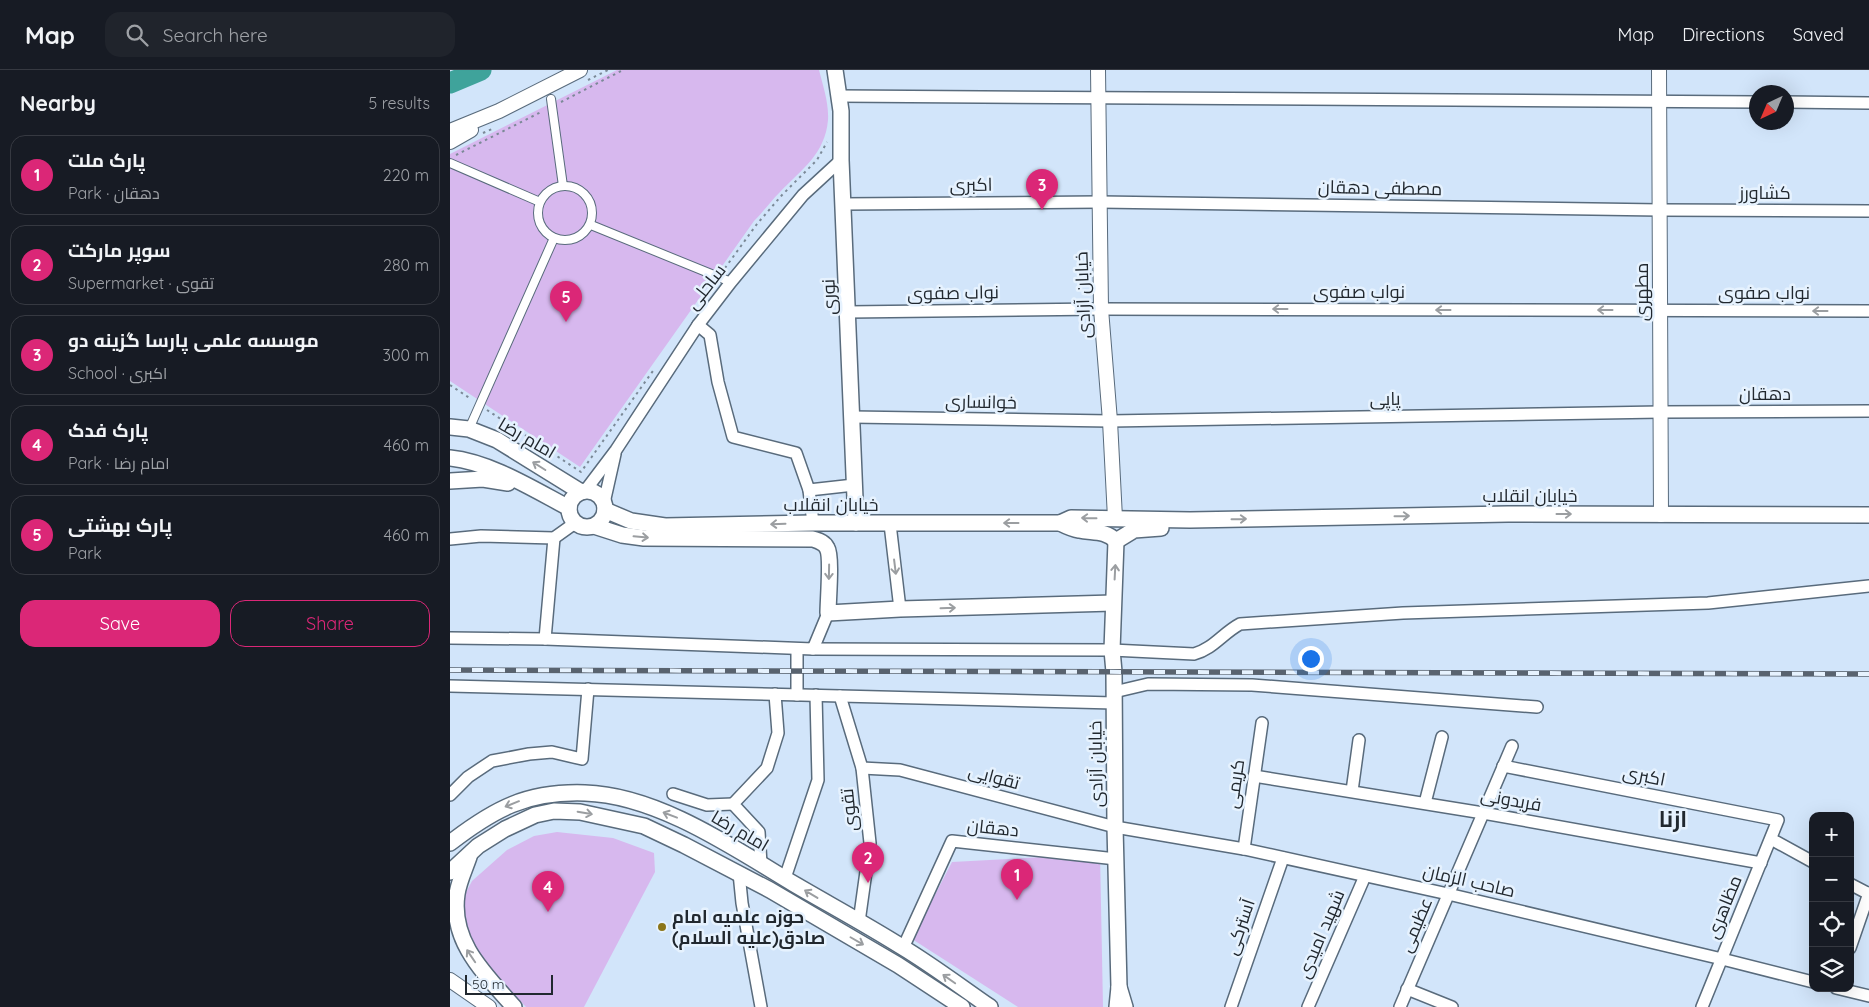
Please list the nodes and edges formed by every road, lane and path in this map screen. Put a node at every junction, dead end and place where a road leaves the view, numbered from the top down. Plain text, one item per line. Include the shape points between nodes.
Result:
1 (580, 70) edge
2 (623, 70) edge
3 (835, 70) edge
4 (1098, 70) edge
5 (1659, 70) edge
6 (838, 96) junction
7 (1098, 97) junction
8 (1660, 101) junction
9 (1749, 102) edge
10 (1794, 102) edge
11 (551, 103) junction
12 (1869, 103) edge
13 (499, 111) junction
14 (450, 131) edge
15 (827, 141) dead end
16 (450, 142) edge
17 (450, 158) edge
18 (841, 160) junction
19 (450, 163) edge
20 (563, 186) junction
21 (540, 202) junction
22 (1100, 202) junction
23 (843, 204) junction
24 (1660, 210) junction
25 (1869, 211) edge
26 (590, 225) junction
27 (554, 238) junction
28 (719, 277) junction
29 (731, 282) junction
30 (1101, 309) junction
31 (1660, 310) junction
32 (1869, 311) edge
33 (848, 312) junction
34 (698, 325) junction
35 (656, 367) dead end
36 (450, 385) edge
37 (480, 405) junction
38 (1869, 411) edge
39 (1661, 412) junction
40 (450, 414) edge
41 (852, 417) junction
42 (1110, 421) junction
43 (450, 427) edge
44 (469, 429) junction
45 (616, 450) junction
46 (450, 458) edge
47 (450, 481) edge
48 (525, 485) junction
49 (854, 485) junction
50 (809, 490) junction
51 (583, 492) junction
52 (604, 506) junction
53 (569, 508) junction
54 (1661, 514) junction
55 (1869, 515) edge
56 (1115, 518) junction
57 (1190, 520) junction
58 (575, 523) junction
59 (813, 523) junction
60 (856, 523) junction
61 (1060, 523) junction
62 (890, 524) junction
63 (594, 526) junction
64 (554, 538) junction
65 (450, 539) edge
66 (1116, 541) junction
67 (1869, 586) edge
68 (1113, 603) junction
69 (900, 609) junction
70 (828, 613) junction
71 (450, 638) edge
72 (545, 639) junction
73 (797, 649) junction
74 (813, 649) junction
75 (1112, 650) junction
76 (450, 686) edge
77 (588, 690) junction
78 (775, 694) junction
79 (797, 695) junction
80 (816, 695) junction
81 (840, 696) junction
82 (1114, 697) junction
83 (1537, 707) dead end
84 (1262, 723) dead end
85 (1442, 737) dead end
86 (1359, 740) dead end
87 (1512, 746) dead end
88 (1503, 766) junction
89 (862, 768) junction
90 (1254, 776) junction
91 (1352, 792) junction
92 (673, 794) dead end
93 (450, 795) edge
94 (1425, 803) junction
95 (733, 804) junction
96 (1483, 812) junction
97 (1778, 820) joint
98 (1115, 826) junction
99 (1771, 839) junction
100 (450, 843) edge
101 (1244, 849) junction
102 (472, 852) junction
103 (1283, 858) junction
104 (1116, 859) junction
105 (1809, 860) edge
106 (1761, 863) junction
107 (761, 864) junction
108 (450, 872) edge
109 (739, 873) junction
110 (1365, 876) junction
111 (785, 878) junction
112 (1854, 886) edge
113 (1448, 894) junction
114 (1869, 894) edge
115 (859, 922) junction
116 (1850, 947) edge
117 (903, 948) junction
118 (1722, 959) junction
119 (450, 980) edge
120 (1809, 981) edge
121 (1120, 987) junction
122 (1407, 989) junction
123 (1852, 992) edge
124 (1869, 996) edge
125 (489, 1007) edge
126 (514, 1007) edge
127 (761, 1007) edge
128 (962, 1007) edge
129 (990, 1007) edge
130 (1117, 1007) edge
131 (1125, 1007) edge
132 (1231, 1007) edge
133 (1308, 1007) edge
134 (1400, 1007) edge
135 (1452, 1007) edge
136 (1702, 1007) edge

1 - 13 street
2 - 11 path
3 - 6 main road, نوری
4 - 7 street, خیابان آزادی
5 - 8 street, مطهری
6 - 7 street
6 - 18 main road, نوری
7 - 8 street
7 - 22 street, خیابان آزادی
8 - 9 street
8 - 24 street, مطهری
10 - 12 street
11 - 17 path
11 - 20 street
13 - 14 street
13 - 16 street
15 - 28 path via 817,160 757,224
18 - 23 main road, نوری
18 - 29 street, ساحلی via 803,195
19 - 21 street
20 - 21 street via 550,191
20 - 26 street via 577,188 588,198 593,211
21 - 27 street via 540,223
22 - 23 street, اکبری
22 - 24 street, مصطفی دهقان
22 - 30 street, خیابان آزادی
23 - 33 main road, نوری
24 - 25 street, کشاورز
24 - 31 street, مطهری
26 - 27 street via 575,239
26 - 28 street
27 - 37 street
28 - 29 street
29 - 34 street, ساحلی
31 -> 30 street, نواب صفوی
30 - 33 street, نواب صفوی
30 - 42 street, خیابان آزادی
32 -> 31 street, نواب صفوی
31 - 39 street, مطهری
33 - 41 main road, نوری
34 - 45 street, ساحلی
34 - 50 street via 710,335 718,382 733,436 796,454
35 - 37 path via 581,472
36 - 37 path
37 - 44 street
38 - 39 street, دهقان
39 - 42 street, پاپی
39 - 54 street, مطهری
40 - 44 main road
41 - 42 street, خوانساری
41 - 49 main road, نوری
42 - 56 street, خیابان آزادی
43 - 44 main road, امام رضا
51 -> 44 main road, امام رضا via 496,440
45 - 51 street, ساحلی
45 - 52 street
46 - 48 main road via 485,467
47 - 48 main road via 483,479
48 - 53 main road
49 - 50 street
49 - 60 main road, نوری
50 - 59 street
51 - 52 main road via 596,494
51 - 53 main road via 572,498
59 -> 52 main road, خیابان انقلاب via 665,526 631,521
52 - 63 main road via 604,516
53 - 58 main road
54 - 55 main road, خیابان انقلاب
57 -> 54 main road, خیابان انقلاب
56 - 57 main road, خیابان انقلاب
56 -> 61 main road, خیابان انقلاب via 1071,518
57 - 66 main road, خیابان انقلاب via 1164,528 1134,530
58 - 63 main road via 584,527
58 - 64 street
59 - 60 main road, خیابان انقلاب
60 - 62 main road, خیابان انقلاب
61 -> 62 main road, خیابان انقلاب
61 - 66 main road, خیابان انقلاب via 1077,530 1104,533
62 -> 69 street
63 -> 70 main road, خیابان انقلاب via 644,538 813,539 822,542 828,549
64 - 65 street via 481,536
64 - 72 street
68 -> 66 main road, خیابان آزادی
67 - 75 street via 1708,604 1404,613 1240,624 1204,652
69 -> 68 main road
68 - 75 main road, خیابان آزادی
69 - 70 main road
70 - 74 street
71 - 72 street
72 - 73 street
73 - 74 street
73 - 79 street
74 - 75 street
75 - 82 main road, خیابان آزادی
76 - 77 street
77 - 78 street
77 - 93 street via 582,759 552,752 492,761 468,777
78 - 79 street
78 - 95 street via 778,733 767,768
79 - 80 street
80 - 81 street
80 - 111 street via 818,780
81 - 82 street
81 - 89 street, تقوی
82 - 83 street via 1148,684 1252,685
82 - 98 main road, خیابان آزادی
84 - 90 street, کریمی
85 - 94 street
86 - 91 street
87 - 88 street, عظیمی
88 - 96 street, عظیمی
88 - 97 street, اکبری
89 - 98 street, تقوایی via 900,770
89 - 115 street, تقوی via 870,844
90 - 91 street, فریدونی
90 - 101 street, کریمی
91 - 94 street, فریدونی
92 - 95 street via 708,805
94 - 96 street, فریدونی
95 - 107 street via 759,832
96 - 106 street, فریدونی
96 - 113 street, عظیمی
97 - 99 street, مظاهری
98 - 101 street, صاحب الزمان
98 - 104 main road, خیابان آزادی
99 - 105 street
99 - 106 street, مظاهری
107 -> 100 main road, امام رضا via 674,816 613,797 585,793 525,799 500,809
101 - 103 street, صاحب الزمان
102 - 108 main road, امام رضا
102 -> 109 main road, امام رضا via 505,829 535,815 554,811 580,812 644,826
126 -> 102 main road via 468,954 457,928 457,892
103 - 110 street, صاحب الزمان
103 - 132 street, آسترکی
104 - 117 street, دهقان via 952,841
104 - 121 main road, خیابان آزادی
106 - 118 street, مظاهری
107 - 111 main road, امام رضا
109 - 127 street
109 -> 128 main road, امام رضا via 898,965
110 - 113 street, صاحب الزمان
110 - 133 street, شهید امیدی
115 -> 111 main road, امام رضا
112 - 114 street
113 - 118 street, صاحب الزمان
113 - 122 street, عظیمی
114 - 116 street
115 - 117 main road, امام رضا
129 -> 117 main road, امام رضا
118 - 120 street, صاحب الزمان
118 - 136 street, مظاهری
119 - 125 street
121 - 130 main road
121 - 131 main road
122 - 134 street, عظیمی
122 - 135 street
123 - 124 street

